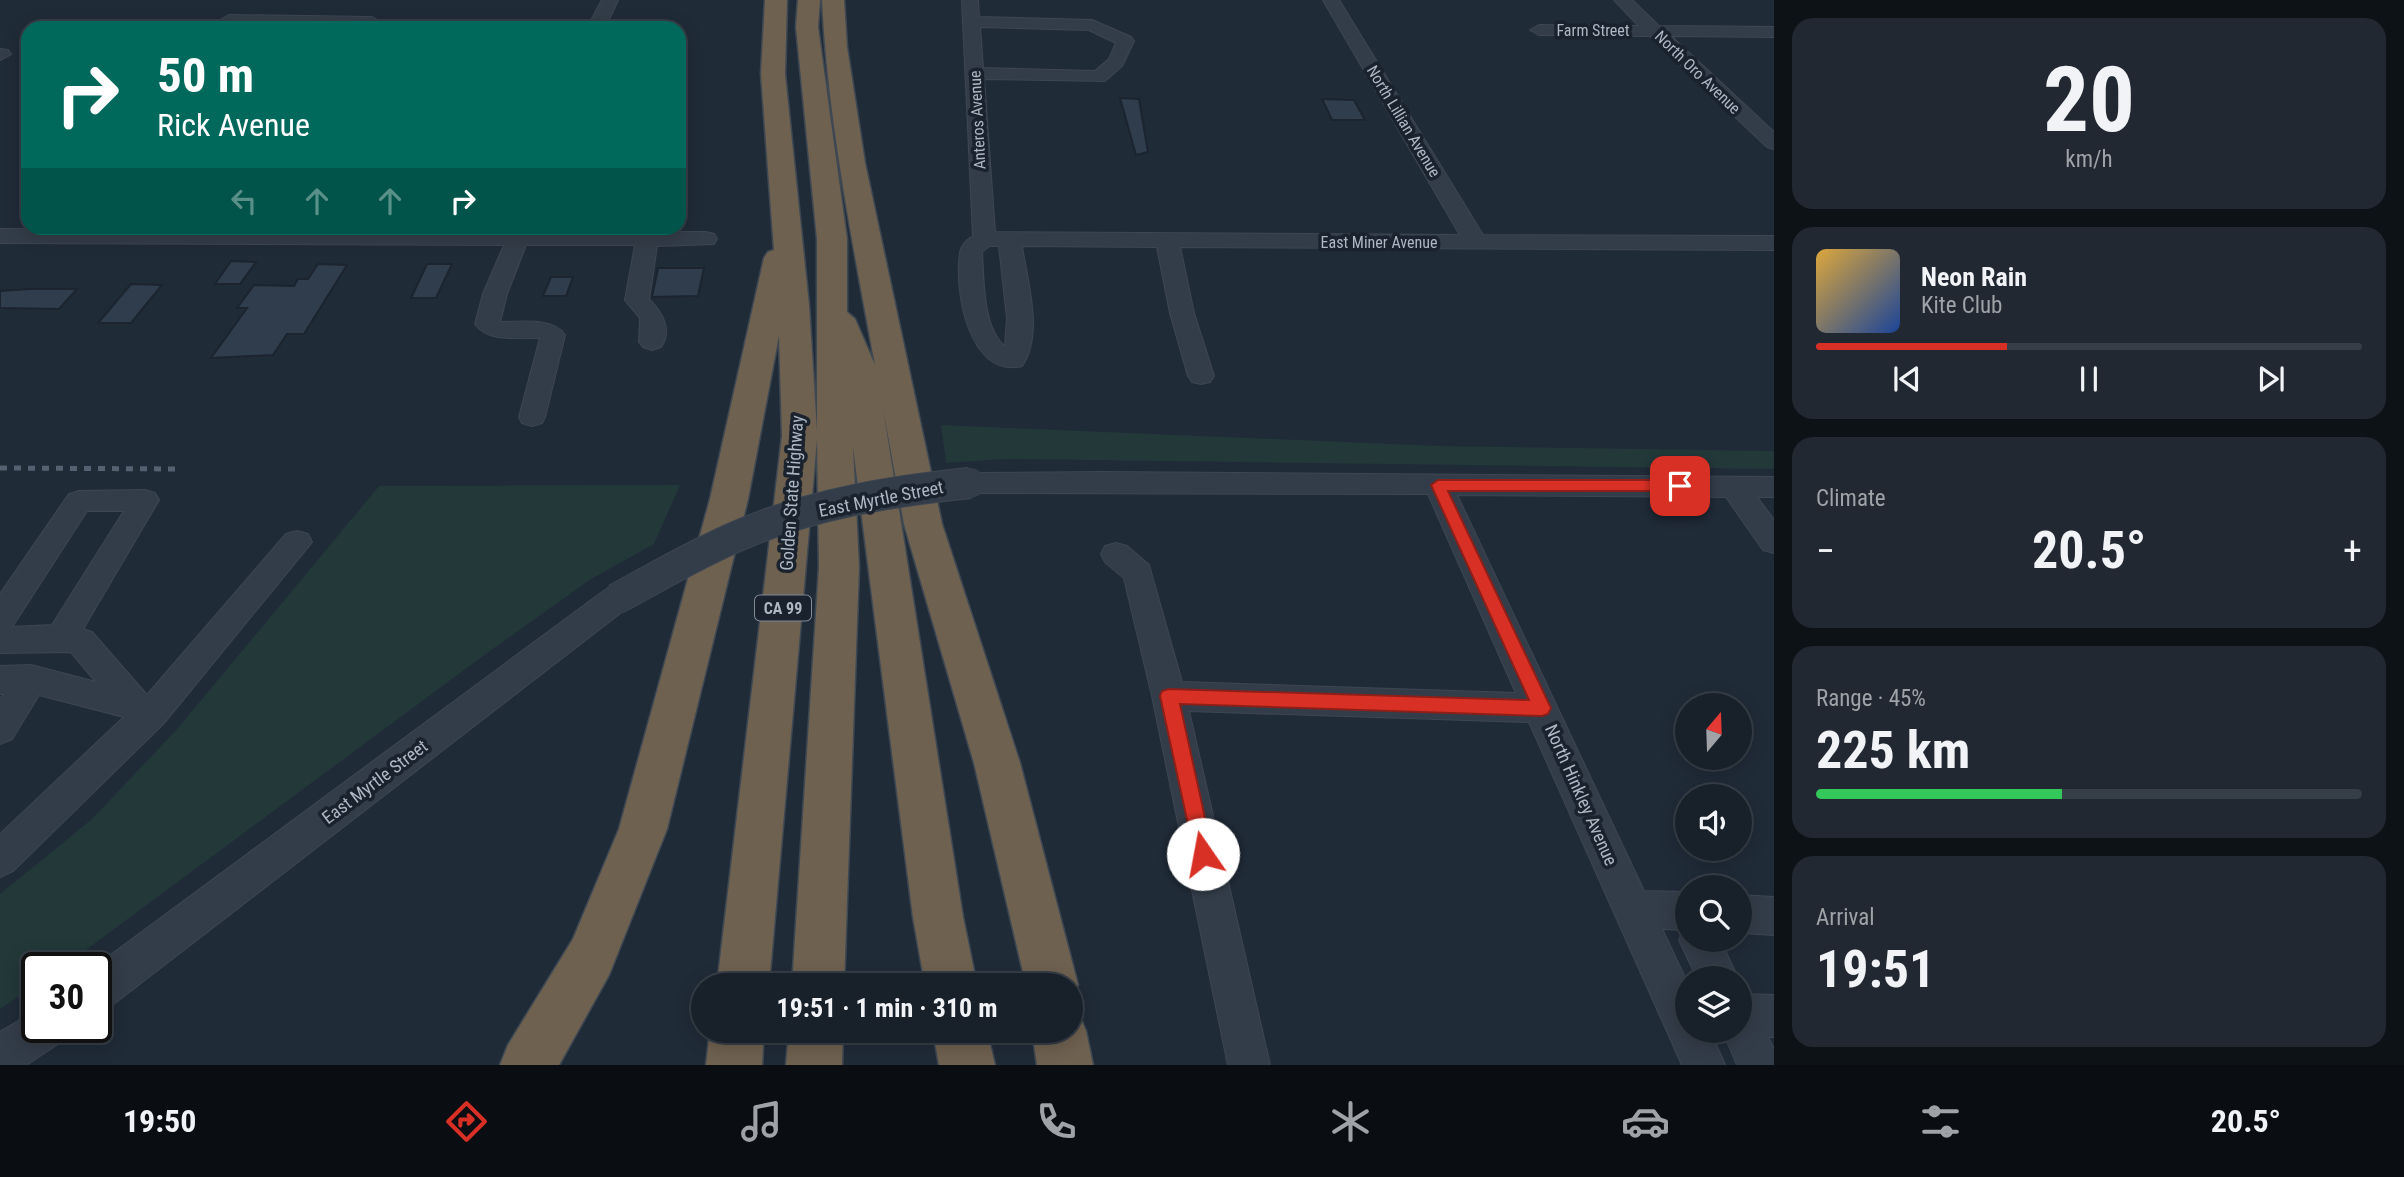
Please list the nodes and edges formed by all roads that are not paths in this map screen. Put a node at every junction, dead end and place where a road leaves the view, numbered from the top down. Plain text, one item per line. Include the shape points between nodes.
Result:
1 (249, 0) edge
2 (610, 0) edge
3 (776, 0) edge
4 (808, 0) edge
5 (833, 0) edge
6 (970, 0) edge
7 (1331, 0) edge
8 (1622, 0) edge
9 (228, 21) edge
10 (600, 21) edge
11 (972, 22) junction
12 (1539, 30) dead end
13 (1655, 30) junction
14 (1774, 32) edge
15 (975, 74) junction
16 (1774, 143) edge
17 (21, 224) edge
18 (787, 229) junction
19 (421, 235) edge
20 (505, 235) edge
21 (533, 235) edge
22 (647, 239) junction
23 (706, 239) dead end
24 (984, 239) junction
25 (1010, 239) junction
26 (3, 240) edge
27 (1167, 241) junction
28 (1476, 242) junction
29 (1774, 243) edge
30 (831, 297) junction
31 (652, 342) dead end
32 (1201, 376) dead end
33 (532, 417) dead end
34 (1438, 485) junction
35 (1734, 486) junction
36 (1774, 487) edge
37 (297, 542) dead end
38 (1774, 542) edge
39 (1116, 554) dead end
40 (0, 619) edge
41 (61, 638) junction
42 (0, 640) edge
43 (15, 680) edge
44 (1169, 696) junction
45 (1542, 708) junction
46 (143, 709) junction
47 (0, 729) edge
48 (0, 859) edge
49 (1632, 909) junction
50 (1752, 915) edge
51 (1774, 916) edge
52 (1675, 917) edge
53 (744, 973) edge
54 (819, 973) edge
55 (949, 973) edge
56 (1050, 973) edge
57 (112, 979) edge
58 (1675, 1002) edge
59 (1752, 1015) edge
60 (1774, 1016) edge
61 (21, 1043) edge
62 (736, 1043) edge
63 (815, 1043) edge
64 (962, 1043) edge
65 (1061, 1043) edge
66 (1694, 1043) edge
67 (1750, 1043) edge
68 (0, 1057) edge
69 (528, 1065) edge
70 (734, 1065) edge
71 (814, 1065) edge
72 (967, 1065) edge
73 (1065, 1065) edge
74 (1249, 1065) edge
75 (1704, 1065) edge
76 (1759, 1065) edge

1 - 9 street
2 - 10 street
3 - 18 highway, Golden State Highway / CA 99 via 773,75
4 - 30 highway, Golden State Highway / CA 99 via 807,27 832,239
5 - 56 highway via 852,163 923,524 997,763
6 - 11 street, Anteros Avenue
7 - 28 street, North Lillian Avenue
8 - 13 street, North Oro Avenue
11 - 15 street, Anteros Avenue
11 - 15 street via 1092,24 1125,41 1111,71 1098,77
12 - 13 street, Farm Street
13 - 14 street, Farm Street
13 - 16 street, North Oro Avenue
15 - 24 street, Anteros Avenue
17 - 26 street
18 - 53 highway, Golden State Highway / CA 99 via 800,436
18 - 69 highway via 729,499 643,829 591,957
19 - 26 street
20 - 33 street via 487,324 491,329 553,335
21 - 22 street
22 - 23 street
22 - 31 street via 637,300 653,316
24 - 25 street, East Miner Avenue
24 - 25 street via 971,252 978,317 991,351 1000,359 1013,360 1019,327
25 - 27 street, East Miner Avenue
27 - 28 street, East Miner Avenue
27 - 32 street
28 - 29 street, East Miner Avenue
30 - 54 highway, Golden State Highway / CA 99 via 839,567
30 - 55 highway via 860,368
34 - 35 street, East Myrtle Street
34 - 45 street, North Hinkley Avenue
34 - 57 street, East Myrtle Street, bridge via 970,483 896,493 760,527 616,599
35 - 36 street, East Myrtle Street
35 - 38 street
37 - 46 street
39 - 44 street via 1138,573
40 - 41 street via 79,501 145,500
41 - 42 street
41 - 46 street via 82,641
43 - 46 street
43 - 47 street
44 - 45 street
44 - 74 street
45 - 49 street, North Hinkley Avenue
46 - 48 street
49 - 52 street
49 - 58 street, North Hinkley Avenue
50 - 51 street
59 - 60 street
61 - 68 street
62 - 70 highway
63 - 71 highway
64 - 72 highway
65 - 73 highway
66 - 75 street, North Hinkley Avenue
67 - 76 street

